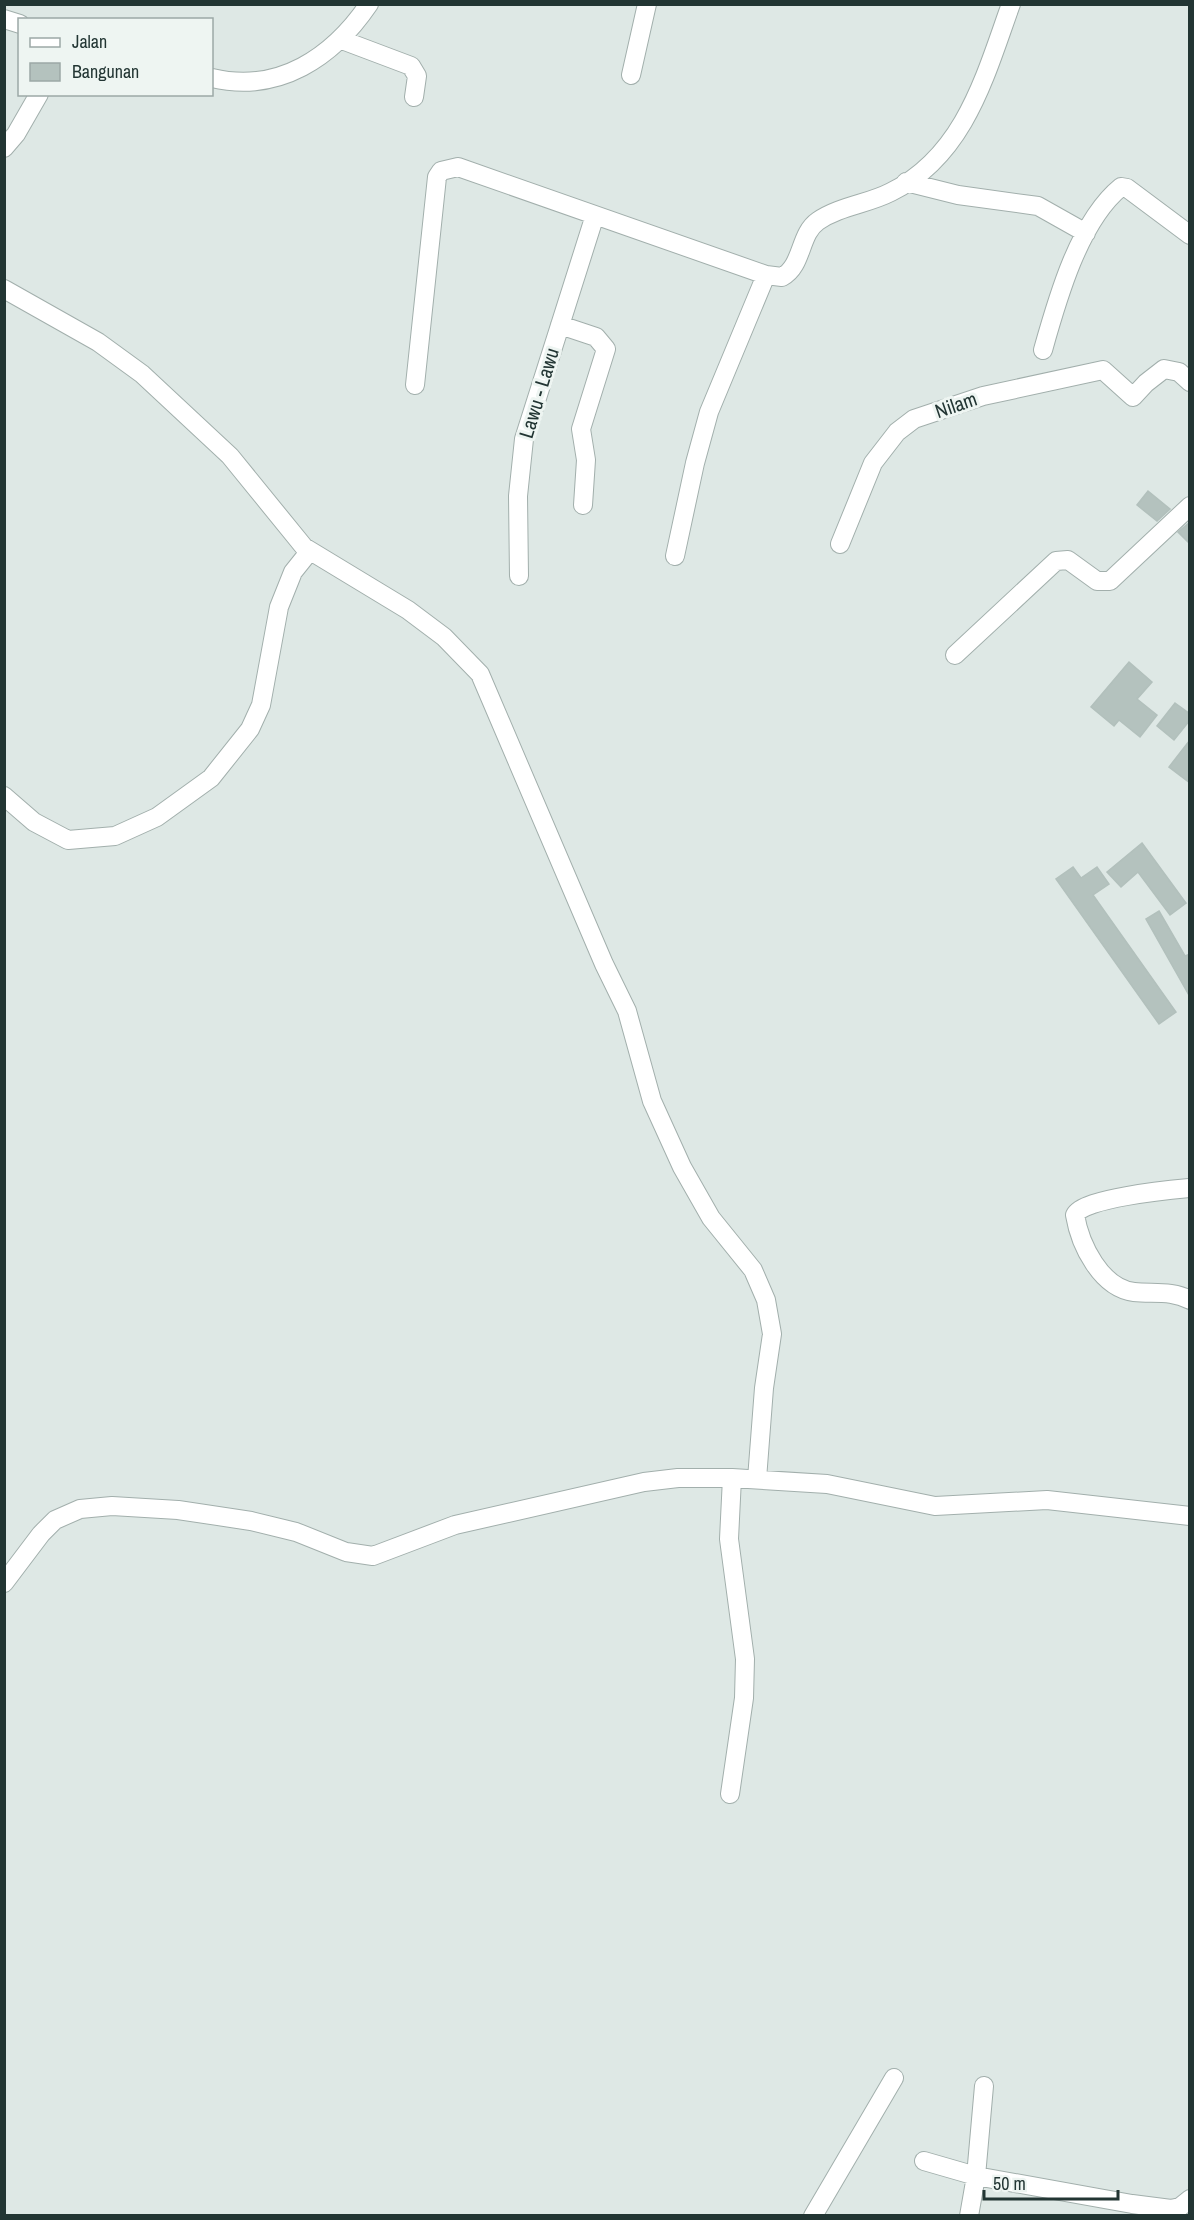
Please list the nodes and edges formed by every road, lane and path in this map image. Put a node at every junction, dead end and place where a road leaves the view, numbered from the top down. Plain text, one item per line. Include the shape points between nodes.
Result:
1 (369, 4) edge
2 (647, 4) edge
3 (1011, 4) edge
4 (342, 40) junction
5 (631, 75) dead end
6 (213, 78) edge
7 (38, 96) edge
8 (414, 97) dead end
9 (4, 148) edge
10 (906, 182) junction
11 (595, 216) junction
12 (1086, 233) junction
13 (1190, 235) edge
14 (766, 275) junction
15 (4, 289) edge
16 (560, 325) junction
17 (1043, 351) dead end
18 (1190, 382) edge
19 (415, 385) dead end
20 (583, 506) dead end
21 (1190, 506) edge
22 (840, 544) dead end
23 (309, 552) junction
24 (675, 556) dead end
25 (519, 576) dead end
26 (954, 655) dead end
27 (4, 796) edge
28 (1190, 1188) edge
29 (1190, 1300) edge
30 (732, 1478) junction
31 (757, 1479) junction
32 (1190, 1516) edge
33 (4, 1583) edge
34 (730, 1794) dead end
35 (894, 2078) dead end
36 (984, 2086) dead end
37 (924, 2161) dead end
38 (976, 2176) junction
39 (1190, 2199) edge
40 (813, 2216) edge
41 (969, 2216) edge

1 - 4 street
2 - 5 street
3 - 10 street via 962,126 940,154
4 - 6 street via 301,69 278,76 256,80
4 - 8 street via 411,66 417,76
7 - 9 street
10 - 12 street via 957,195 1038,206
10 - 14 street via 891,192 821,219 807,233 791,271 779,278
11 - 14 street
11 - 16 street, Lawu - Lawu
11 - 19 street via 458,167 441,171 437,177
12 - 13 street via 1121,187
12 - 17 street via 1061,285
14 - 24 street via 710,412
15 - 23 street via 98,342 160,389 230,456
16 - 20 street via 596,337 606,349 581,429 586,460
16 - 25 street, Lawu - Lawu via 523,448 518,496
18 - 22 street, Nilam via 1179,372 1164,369 1133,397 1103,370 983,396 914,419 897,432 873,464
21 - 26 street via 1110,581 1097,581 1068,560 1056,561
23 - 27 street via 293,572 279,607 261,705 250,729 211,778 157,817 104,837 68,840 34,822
23 - 31 street via 408,610 444,637 480,674 627,1011 652,1101 667,1135 711,1218 747,1261 761,1285 772,1334
28 - 29 street via 1083,1206 1075,1215 1093,1260 1114,1285
30 - 31 street
30 - 33 street via 644,1482 455,1525 373,1556 346,1552 271,1525 223,1516 112,1506 80,1509 48,1526
30 - 34 street via 729,1539 745,1659 744,1698
31 - 32 street via 827,1484 935,1506 1047,1500
35 - 40 street
36 - 38 street
37 - 38 street
38 - 39 street via 1161,2208 1180,2207
38 - 41 street

